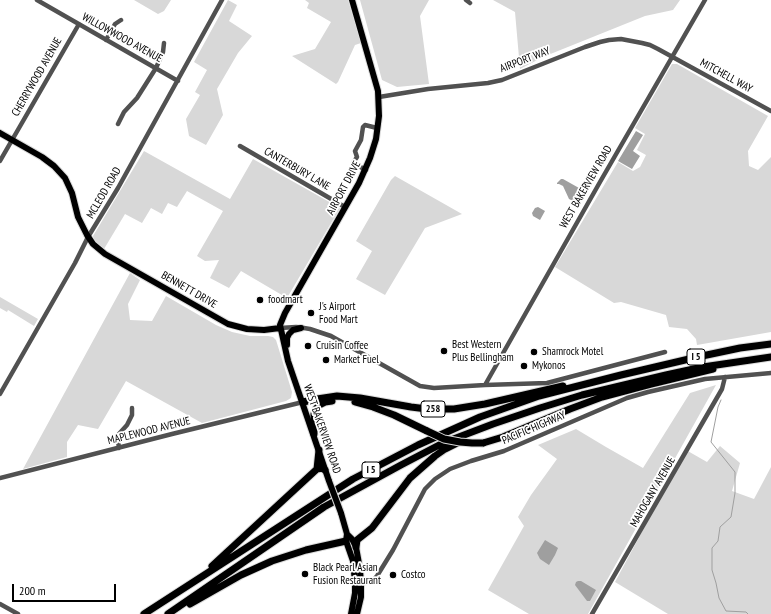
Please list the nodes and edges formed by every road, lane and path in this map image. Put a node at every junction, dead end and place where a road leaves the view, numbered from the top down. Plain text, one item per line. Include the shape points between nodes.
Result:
1 (37, 0) edge
2 (222, 0) edge
3 (352, 0) edge
4 (466, 0) edge
5 (705, 0) edge
6 (470, 3) dead end
7 (121, 20) dead end
8 (79, 24) junction
9 (106, 40) junction
10 (164, 43) dead end
11 (672, 56) junction
12 (156, 68) junction
13 (178, 81) junction
14 (379, 97) junction
15 (771, 111) edge
16 (118, 124) dead end
17 (377, 128) junction
18 (0, 133) edge
19 (12, 140) junction
20 (240, 146) dead end
21 (0, 161) edge
22 (366, 170) junction
23 (346, 207) junction
24 (88, 237) junction
25 (285, 313) junction
26 (280, 328) junction
27 (301, 328) junction
28 (267, 330) junction
29 (771, 344) edge
30 (665, 352) dead end
31 (771, 357) edge
32 (759, 359) junction
33 (288, 361) junction
34 (771, 373) edge
35 (621, 375) junction
36 (725, 377) junction
37 (485, 385) junction
38 (0, 394) edge
39 (333, 401) junction
40 (303, 402) junction
41 (132, 408) dead end
42 (493, 424) junction
43 (314, 434) junction
44 (119, 448) junction
45 (319, 450) junction
46 (317, 469) junction
47 (326, 470) junction
48 (0, 478) edge
49 (347, 538) junction
50 (356, 547) junction
51 (361, 584) junction
52 (0, 604) edge
53 (18, 614) edge
54 (144, 614) edge
55 (168, 614) edge
56 (173, 614) edge
57 (352, 614) edge
58 (357, 614) edge
59 (592, 614) edge

1 - 8 street, WILLOWWOOD AVENUE
2 - 13 street, MCLEOD ROAD
3 - 14 main road, AIRPORT DRIVE
4 - 6 street
5 - 11 street, WEST BAKERVIEW ROAD
7 - 9 street via 115,24
8 - 9 street, WILLOWWOOD AVENUE
8 - 19 street, CHERRYWOOD AVENUE
9 - 12 street, WILLOWWOOD AVENUE
10 - 12 street
11 - 14 street, AIRPORT WAY via 642,43 621,39 609,40 585,46 502,80
11 - 15 street, MITCHELL WAY
11 - 37 street, WEST BAKERVIEW ROAD
12 - 13 street, WILLOWWOOD AVENUE
12 - 16 street
13 - 24 street, MCLEOD ROAD
14 - 17 main road, AIRPORT DRIVE
17 - 22 main road, AIRPORT DRIVE via 374,148
17 - 22 street via 365,125 362,127 361,140 355,151 357,157 353,163
18 - 19 main road, BENNETT DRIVE
19 - 21 street, CHERRYWOOD AVENUE
19 - 24 main road, BENNETT DRIVE via 42,157 65,178 78,217
20 - 23 street, CANTERBURY LANE
22 - 23 main road, AIRPORT DRIVE
23 - 25 main road, AIRPORT DRIVE
24 - 28 main road, BENNETT DRIVE via 105,254 228,324
24 - 38 street, MCLEOD ROAD
25 - 26 main road, AIRPORT DRIVE
25 - 28 main road
26 - 27 street, BENNETT DRIVE
26 - 28 main road, BENNETT DRIVE
26 - 33 main road, WEST BAKERVIEW ROAD
27 - 33 main road via 291,332 287,338
27 - 37 street, BENNETT DRIVE via 331,336 420,386 434,388
29 - 35 highway, I 5 via 710,354
30 - 37 street via 546,383
31 - 32 highway, I 5
32 - 39 highway, bridge via 602,397 484,443 444,438 374,407 348,401
32 - 42 highway, I 5 via 703,367 582,395
33 - 40 main road, WEST BAKERVIEW ROAD
34 - 36 street, PACIFIC HIGHWAY
35 - 40 highway, 258 via 454,409 427,409 336,396
35 - 54 highway, I 5 via 539,396 480,417 418,445 353,479
36 - 51 street, PACIFIC HIGHWAY via 705,379 627,398 504,451 450,469 425,490 377,576 372,581
36 - 59 street, MAHOGANY AVENUE via 722,389
39 - 40 highway
39 - 43 highway via 325,402 316,410
40 - 43 main road, WEST BAKERVIEW ROAD
40 - 44 street, MAPLEWOOD AVENUE
41 - 44 street via 127,425 118,435
42 - 50 highway via 445,449 420,468 406,482 372,528 357,540
42 - 55 highway, I 5 via 443,443 324,507
43 - 45 main road, WEST BAKERVIEW ROAD
44 - 48 street, MAPLEWOOD AVENUE
45 - 46 highway
45 - 47 main road, WEST BAKERVIEW ROAD
46 - 47 highway
46 - 54 highway via 212,566
47 - 49 main road, WEST BAKERVIEW ROAD, bridge
49 - 50 main road, WEST BAKERVIEW ROAD via 352,539
49 - 56 highway via 256,567
49 - 57 main road, WEST BAKERVIEW ROAD via 355,582
50 - 51 main road, WEST BAKERVIEW ROAD
51 - 58 main road, WEST BAKERVIEW ROAD
52 - 53 street

